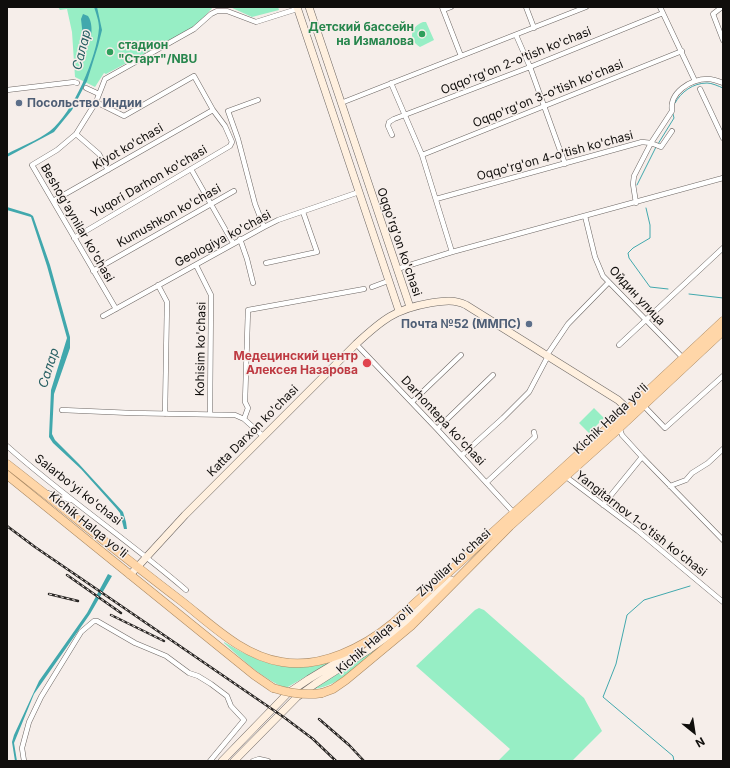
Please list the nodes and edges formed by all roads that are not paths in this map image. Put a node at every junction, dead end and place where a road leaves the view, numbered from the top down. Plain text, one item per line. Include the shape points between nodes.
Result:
1 (309, 7) edge
2 (451, 7) edge
3 (526, 7) edge
4 (586, 7) edge
5 (660, 7) edge
6 (722, 7) edge
7 (297, 8) edge
8 (442, 9) edge
9 (663, 13) junction
10 (534, 28) junction
11 (516, 35) junction
12 (723, 40) edge
13 (682, 51) junction
14 (461, 56) junction
15 (530, 67) junction
16 (696, 81) junction
17 (77, 83) dead end
18 (391, 83) junction
19 (723, 83) edge
20 (86, 88) dead end
21 (700, 89) dead end
22 (7, 90) edge
23 (99, 94) junction
24 (258, 100) dead end
25 (96, 102) junction
26 (341, 103) junction
27 (544, 106) junction
28 (330, 107) junction
29 (213, 110) junction
30 (405, 115) junction
31 (672, 130) dead end
32 (76, 134) junction
33 (392, 135) dead end
34 (723, 138) edge
35 (655, 145) junction
36 (357, 150) junction
37 (346, 154) junction
38 (422, 155) junction
39 (565, 164) junction
40 (191, 169) junction
41 (108, 170) junction
42 (723, 178) edge
43 (234, 191) dead end
44 (359, 192) junction
45 (436, 199) junction
46 (53, 201) junction
47 (636, 203) junction
48 (211, 204) junction
49 (303, 212) junction
50 (585, 216) junction
51 (264, 227) junction
52 (74, 238) junction
53 (240, 239) junction
54 (233, 243) junction
55 (723, 248) edge
56 (452, 252) junction
57 (266, 263) dead end
58 (196, 265) junction
59 (396, 269) junction
60 (93, 271) junction
61 (388, 281) junction
62 (609, 282) junction
63 (253, 283) dead end
64 (158, 285) junction
65 (372, 287) dead end
66 (364, 289) dead end
67 (410, 307) junction
68 (116, 308) junction
69 (399, 311) junction
70 (103, 316) dead end
71 (647, 321) junction
72 (723, 321) edge
73 (723, 331) edge
74 (356, 344) junction
75 (619, 345) dead end
76 (461, 355) dead end
77 (547, 356) junction
78 (683, 358) junction
79 (493, 375) dead end
80 (723, 376) edge
81 (412, 402) junction
82 (643, 405) junction
83 (62, 410) dead end
84 (630, 412) junction
85 (165, 414) junction
86 (210, 414) junction
87 (244, 420) junction
88 (617, 424) junction
89 (437, 429) junction
90 (534, 432) dead end
91 (263, 436) junction
92 (7, 446) edge
93 (723, 449) edge
94 (462, 455) junction
95 (642, 457) junction
96 (7, 464) edge
97 (7, 475) edge
98 (565, 476) junction
99 (487, 482) junction
100 (670, 486) junction
101 (43, 492) junction
102 (74, 501) junction
103 (603, 506) junction
104 (516, 516) junction
105 (503, 533) junction
106 (723, 540) edge
107 (146, 557) junction
108 (136, 568) junction
109 (130, 575) junction
110 (186, 590) dead end
111 (723, 602) edge
112 (388, 628) junction
113 (24, 761) edge
114 (210, 761) edge
115 (222, 761) edge
116 (234, 761) edge
117 (253, 761) edge
118 (268, 761) edge

1 - 26 main road, Oqqo'rg'on ko'chasi
2 - 8 street
3 - 10 street
4 - 10 street
5 - 9 street
6 - 12 street via 713,14
7 - 23 street, Beshog'aynilar ko'chasi via 256,22 227,11 214,12 194,29 106,79
7 - 28 main road, Oqqo'rg'on ko'chasi
8 - 14 street
9 - 13 street
9 - 15 street, Oqqo'rg'on 2-o'tish ko'chasi
10 - 11 street
11 - 14 street
11 - 15 street
13 - 16 street
13 - 27 street, Oqqo'rg'on 3-o'tish ko'chasi
14 - 18 street
15 - 27 street
15 - 30 street, Oqqo'rg'on 2-o'tish ko'chasi
16 - 19 street via 710,79
16 - 35 street via 675,95 671,103 672,111
17 - 22 street
18 - 26 street
18 - 30 street
20 - 23 street
21 - 34 street
23 - 25 street, Beshog'aynilar ko'chasi
24 - 51 street via 228,111
25 - 29 street via 124,116 194,76
25 - 32 street, Beshog'aynilar ko'chasi
26 - 28 main road
26 - 36 main road, Oqqo'rg'on ko'chasi
27 - 38 street, Oqqo'rg'on 3-o'tish ko'chasi
27 - 39 street
28 - 37 main road, Oqqo'rg'on ko'chasi
29 - 40 street, Yuqori Darhon ko'chasi via 225,126 232,142 230,146
29 - 41 street, Kiyot ko'chasi
30 - 33 street, Oqqo'rg'on 2-o'tish ko'chasi via 389,122
30 - 38 street
31 - 35 street via 661,147
32 - 41 street via 99,154
32 - 46 street, Beshog'aynilar ko'chasi via 57,150 32,165
35 - 39 street, Oqqo'rg'on 4-o'tish ko'chasi via 642,142
35 - 47 street via 634,176
36 - 37 main road
36 - 59 main road, Oqqo'rg'on ko'chasi
37 - 44 main road, Oqqo'rg'on ko'chasi
38 - 45 street
39 - 45 street, Oqqo'rg'on 4-o'tish ko'chasi
40 - 48 street
40 - 52 street, Yuqori Darhon ko'chasi
41 - 46 street, Kiyot ko'chasi
42 - 47 street
43 - 48 street, Kumushkon ko'chasi
44 - 49 street, Geologiya ko'chasi
44 - 61 main road, Oqqo'rg'on ko'chasi
45 - 56 street
46 - 52 street, Beshog'aynilar ko'chasi
47 - 50 street
48 - 54 street
48 - 60 street, Kumushkon ko'chasi
49 - 51 street, Geologiya ko'chasi
49 - 57 street via 317,252
50 - 56 street
50 - 62 street, Ойдин улица via 595,257 603,276
51 - 53 street, Geologiya ko'chasi
52 - 60 street, Beshog'aynilar ko'chasi
53 - 54 street, Geologiya ko'chasi
53 - 63 street
54 - 58 street, Geologiya ko'chasi
55 - 71 street
56 - 59 street
58 - 64 street, Geologiya ko'chasi
58 - 86 street, Kohisim ko'chasi via 211,295
59 - 67 main road, Oqqo'rg'on ko'chasi
60 - 68 street, Beshog'aynilar ko'chasi
61 - 65 street
61 - 69 main road, Oqqo'rg'on ko'chasi
62 - 71 street, Ойдин улица
62 - 77 street via 568,324
64 - 68 street, Geologiya ko'chasi
64 - 85 street via 167,302
66 - 87 street via 248,310 245,402 248,408
67 - 69 main road, Katta Darxon ko'chasi
67 - 77 main road, Oqqo'rg'on ko'chasi via 447,301 459,302
68 - 70 street, Geologiya ko'chasi
69 - 74 main road, Katta Darxon ko'chasi via 377,324
71 - 75 street
71 - 78 street, Ойдин улица
72 - 78 highway, Kichik Halqa yo'li
73 - 82 highway, Kichik Halqa yo'li
74 - 81 street, Darhontepa ko'chasi
74 - 91 main road, Katta Darxon ko'chasi
76 - 81 street
77 - 84 main road, Oqqo'rg'on ko'chasi via 618,400
77 - 94 street via 528,392
78 - 84 highway, Kichik Halqa yo'li
79 - 89 street
80 - 82 street via 665,428
81 - 89 street, Darhontepa ko'chasi
82 - 84 highway, Kichik Halqa yo'li
83 - 85 street
84 - 88 highway, Kichik Halqa yo'li
85 - 86 street
86 - 87 street via 235,415
87 - 91 street
88 - 95 street via 622,435
88 - 98 highway, Kichik Halqa yo'li
88 - 104 highway, Kichik Halqa yo'li
89 - 94 street, Darhontepa ko'chasi
90 - 99 street via 535,437
91 - 107 main road, Katta Darxon ko'chasi
92 - 102 street, Salarbo'yi ko'chasi
93 - 100 street via 686,480
94 - 99 street, Darhontepa ko'chasi
95 - 100 street
95 - 103 street
96 - 101 highway, Kichik Halqa yo'li
97 - 109 highway, Kichik Halqa yo'li
98 - 103 street, Yangitarnov 1-o'tish ko'chasi
98 - 104 highway, Kichik Halqa yo'li
99 - 104 street, Darhontepa ko'chasi
100 - 106 street
101 - 102 street
101 - 108 highway, Kichik Halqa yo'li
102 - 107 street, Salarbo'yi ko'chasi
103 - 111 street, Yangitarnov 1-o'tish ko'chasi via 638,531
104 - 105 highway, Kichik Halqa yo'li
104 - 112 highway, Kichik Halqa yo'li
105 - 109 highway, Kichik Halqa yo'li, bridge via 398,637 346,680 322,693 296,694 273,688
105 - 116 main road, Ziyolilar ko'chasi via 398,629 297,697
107 - 108 main road, Katta Darxon ko'chasi
107 - 110 street, Salarbo'yi ko'chasi
108 - 109 main road, Katta Darxon ko'chasi
108 - 112 highway, Kichik Halqa yo'li via 231,640 257,655 275,661 297,663 327,659 354,648
112 - 115 main road via 288,694
113 - 114 street via 22,748 29,722 40,697 81,632 94,621 166,656 227,696 231,706 244,720
117 - 118 street

